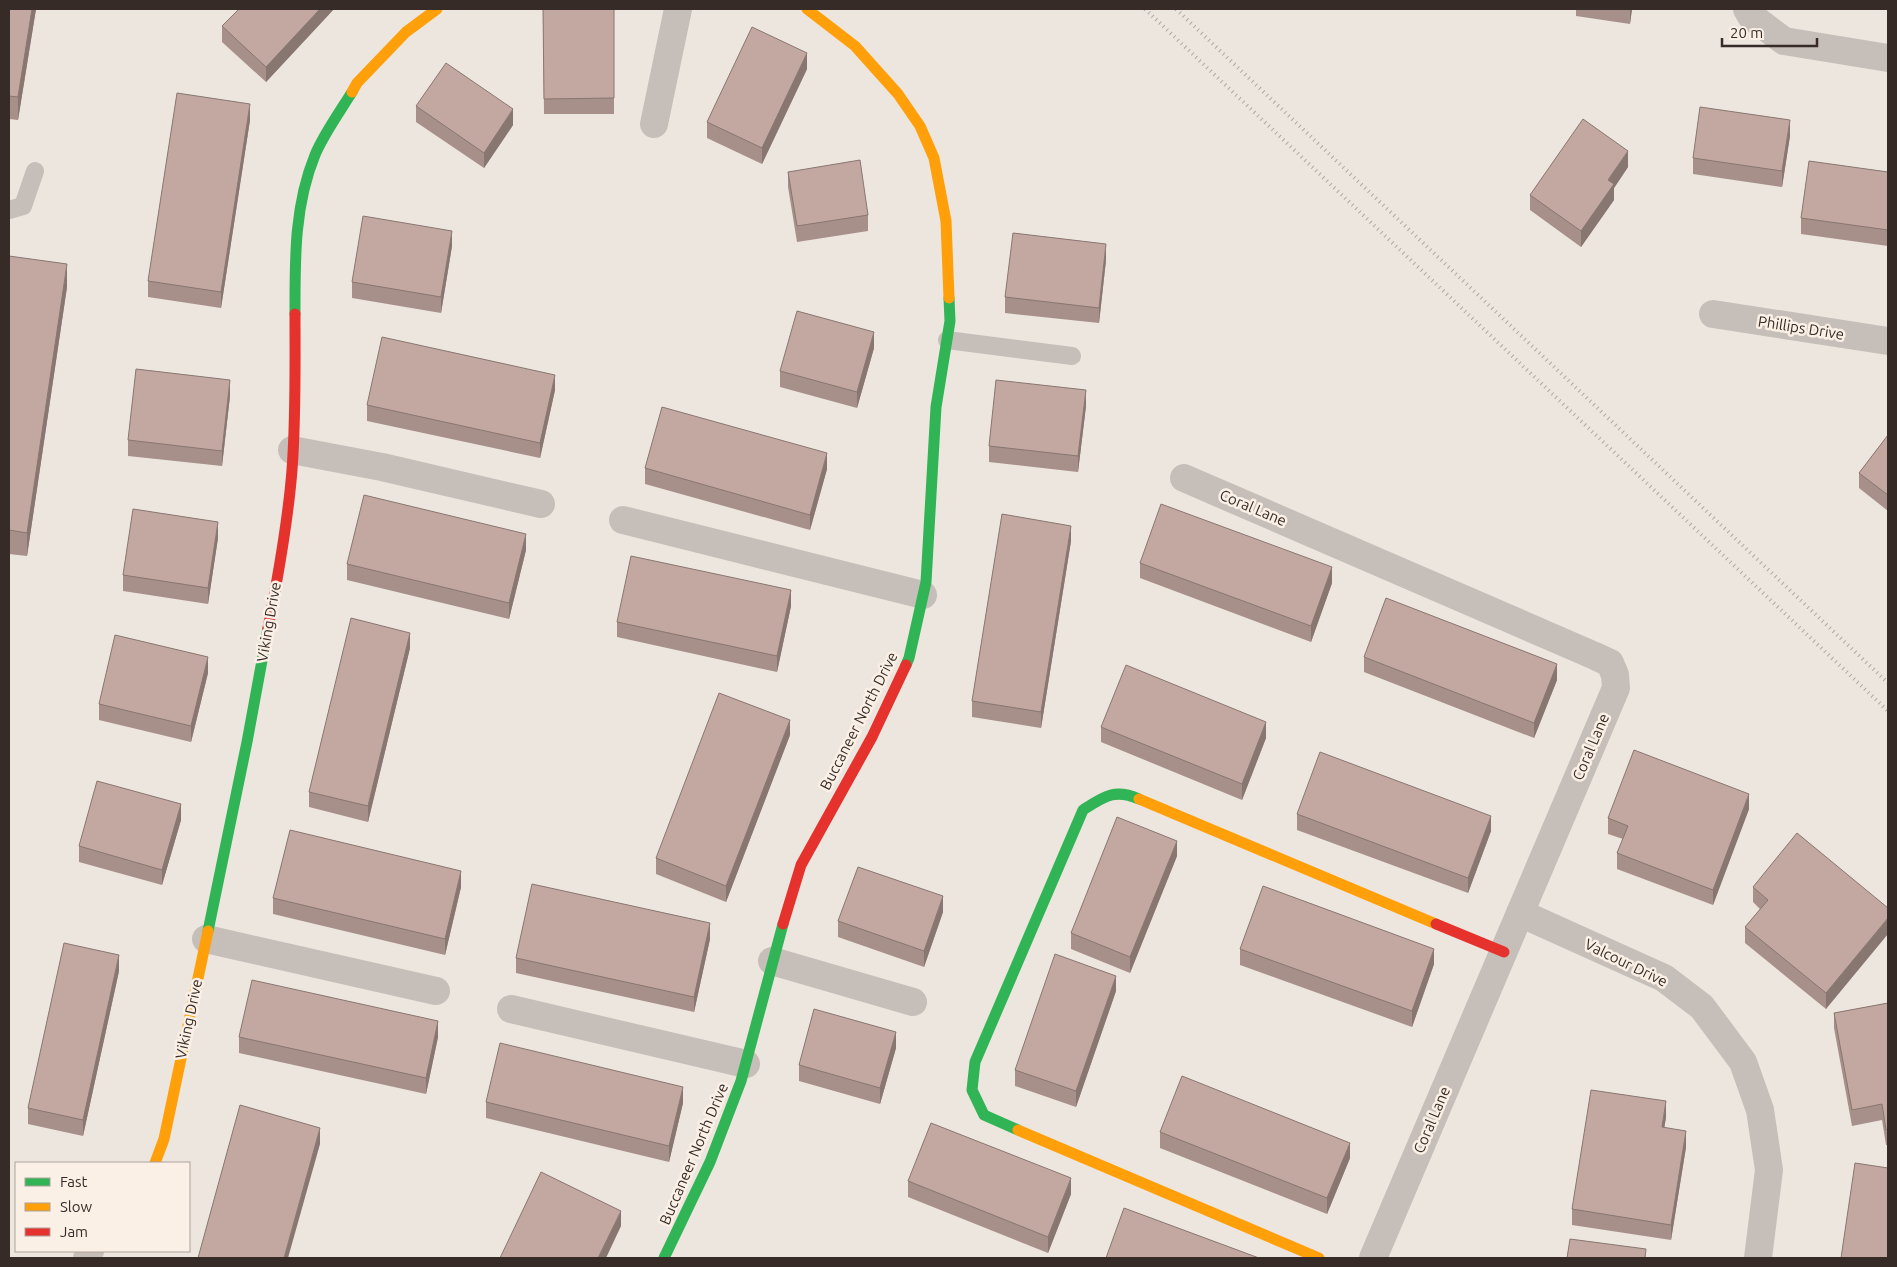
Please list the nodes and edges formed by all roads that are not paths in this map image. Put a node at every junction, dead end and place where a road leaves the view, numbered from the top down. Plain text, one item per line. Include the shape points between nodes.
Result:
1 (437, 9) edge
2 (678, 9) edge
3 (807, 9) edge
4 (1747, 9) edge
5 (1888, 58) edge
6 (654, 124) dead end
7 (34, 171) dead end
8 (9, 210) edge
9 (1713, 314) dead end
10 (947, 340) junction
11 (1888, 341) edge
12 (1072, 356) dead end
13 (292, 450) junction
14 (1184, 478) dead end
15 (541, 504) dead end
16 (623, 520) dead end
17 (923, 595) junction
18 (1520, 913) junction
19 (206, 939) junction
20 (1504, 952) junction
21 (772, 961) junction
22 (436, 991) dead end
23 (913, 1002) dead end
24 (511, 1009) dead end
25 (746, 1064) junction
26 (154, 1162) edge
27 (664, 1258) edge
28 (1319, 1258) edge
29 (1373, 1258) edge
30 (1758, 1258) edge

1 - 13 street, Viking Drive via 406,32 357,83 315,154 301,203 295,242
2 - 6 street
3 - 10 street, Buccaneer North Drive via 855,46 898,94 920,126 934,158 946,221 950,322
4 - 5 street via 1751,16 1784,41
7 - 8 lane via 23,206
9 - 11 street, Phillips Drive
10 - 12 lane
10 - 17 street, Buccaneer North Drive via 936,407
13 - 15 street
13 - 19 street, Viking Drive via 273,603
14 - 18 street, Coral Lane via 1610,663 1616,675 1616,688
16 - 17 street
17 - 21 street, Buccaneer North Drive via 909,658 872,737 800,865
18 - 20 street, Coral Lane
18 - 30 street, Valcour Drive via 1664,978 1702,1008 1744,1062 1760,1110 1769,1170
19 - 22 street
19 - 26 street, Viking Drive via 164,1139
20 - 28 street via 1130,795 1107,795 1083,810 974,1062 972,1090 984,1115
20 - 29 street, Coral Lane
21 - 23 street
21 - 25 street, Buccaneer North Drive
24 - 25 street
25 - 27 street, Buccaneer North Drive via 710,1162

